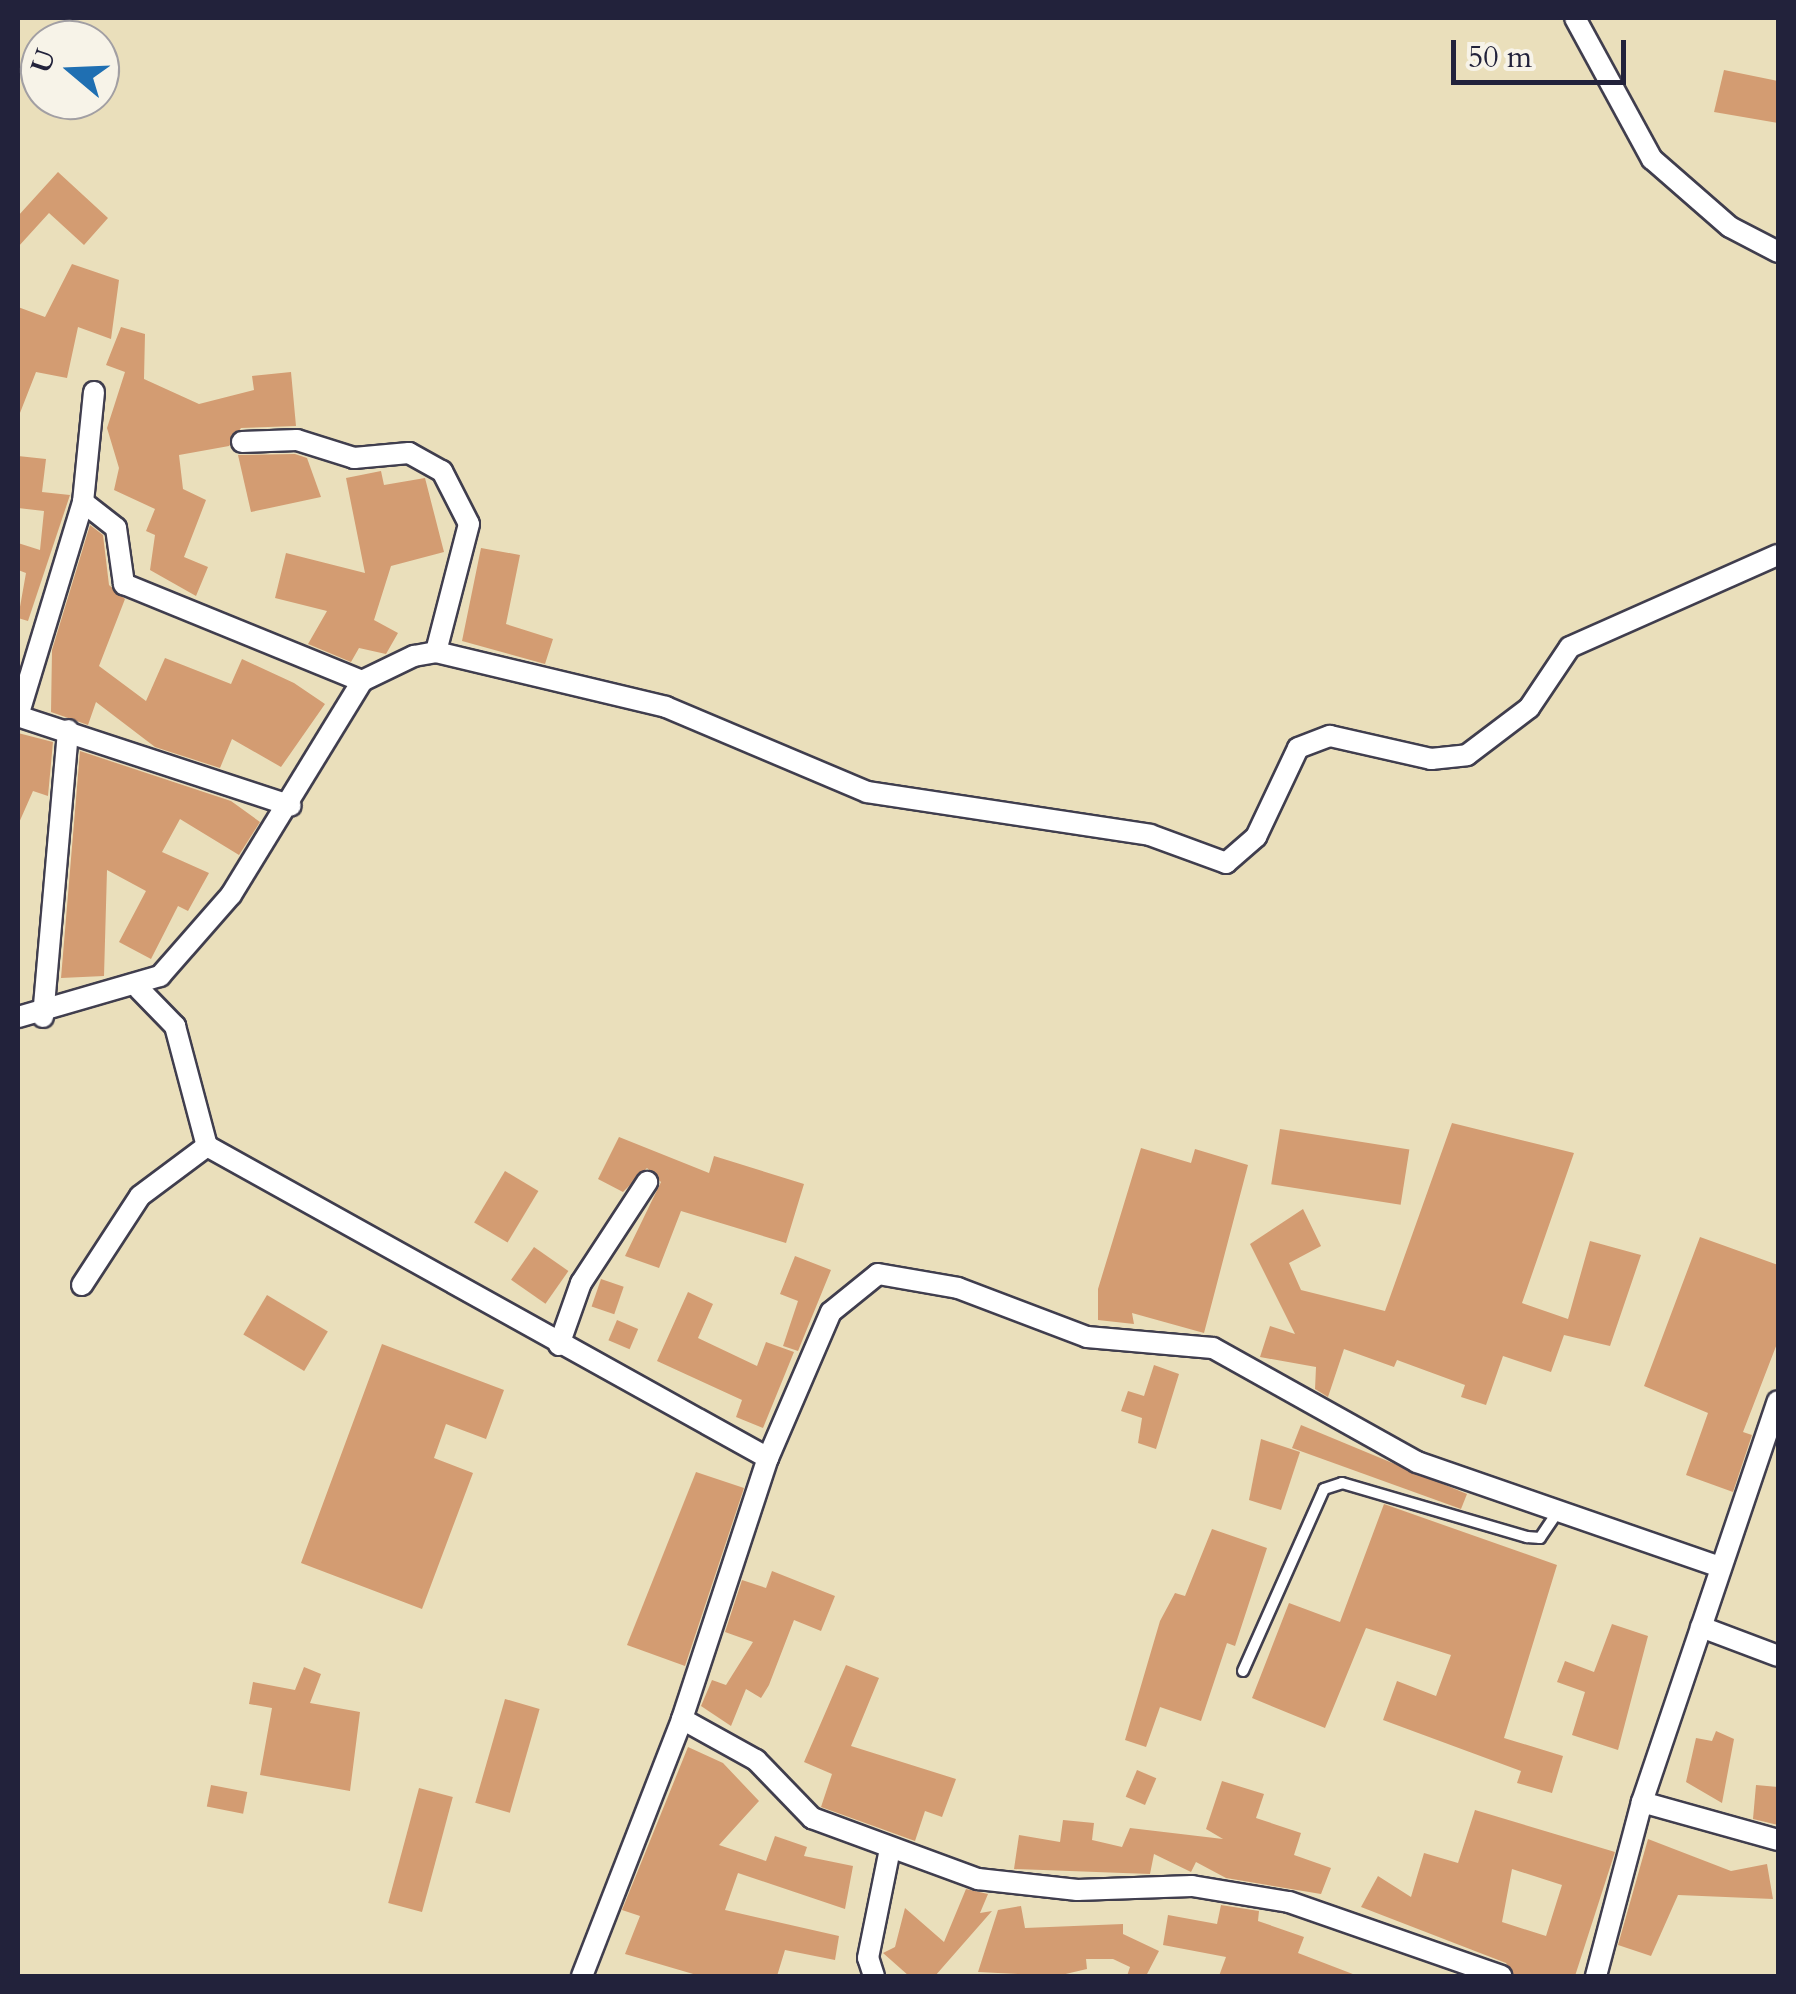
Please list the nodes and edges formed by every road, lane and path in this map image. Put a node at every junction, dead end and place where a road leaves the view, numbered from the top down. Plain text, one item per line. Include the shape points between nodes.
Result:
1 (1574, 18) edge
2 (1778, 252) edge
3 (94, 392) dead end
4 (242, 442) dead end
5 (83, 502) junction
6 (1778, 555) edge
7 (436, 652) junction
8 (362, 681) junction
9 (18, 716) edge
10 (68, 730) junction
11 (291, 806) junction
12 (139, 989) junction
13 (18, 1017) edge
14 (43, 1017) junction
15 (207, 1146) junction
16 (647, 1182) dead end
17 (82, 1285) dead end
18 (559, 1345) junction
19 (1776, 1414) edge
20 (768, 1458) junction
21 (1555, 1516) junction
22 (1718, 1566) junction
23 (1701, 1626) junction
24 (1778, 1656) edge
25 (1243, 1671) dead end
26 (682, 1719) junction
27 (1642, 1802) junction
28 (1778, 1840) edge
29 (890, 1849) junction
30 (582, 1976) edge
31 (874, 1976) edge
32 (1502, 1976) edge
33 (1596, 1976) edge

1 - 2 street via 1652,159 1730,227
3 - 5 street
4 - 7 street via 297,440 354,458 409,454 442,471 469,524
5 - 8 street via 116,528 119,578 141,596
5 - 9 street
6 - 7 street via 1570,647 1529,708 1466,755 1431,759 1330,736 1298,748 1256,838 1226,863 1115,828 867,792 666,707
7 - 8 street via 395,660
8 - 11 street
9 - 10 street
10 - 11 street
10 - 14 street
11 - 12 street via 186,950
12 - 14 street
12 - 15 street via 175,1026 194,1124
13 - 14 street
15 - 17 street via 140,1196
15 - 18 street
16 - 18 street via 581,1283
18 - 20 street
19 - 22 street
20 - 21 street via 842,1296 878,1274 909,1273 1088,1338 1174,1340 1249,1360 1382,1446
20 - 26 street
21 - 22 street
21 - 25 lane via 1540,1538 1527,1537 1342,1483 1324,1489
22 - 23 street
23 - 24 street
23 - 27 street
26 - 29 street via 756,1760 812,1818
26 - 30 street
27 - 28 street
27 - 33 street
29 - 31 street via 868,1958
29 - 32 street via 1017,1887 1192,1886 1289,1902

